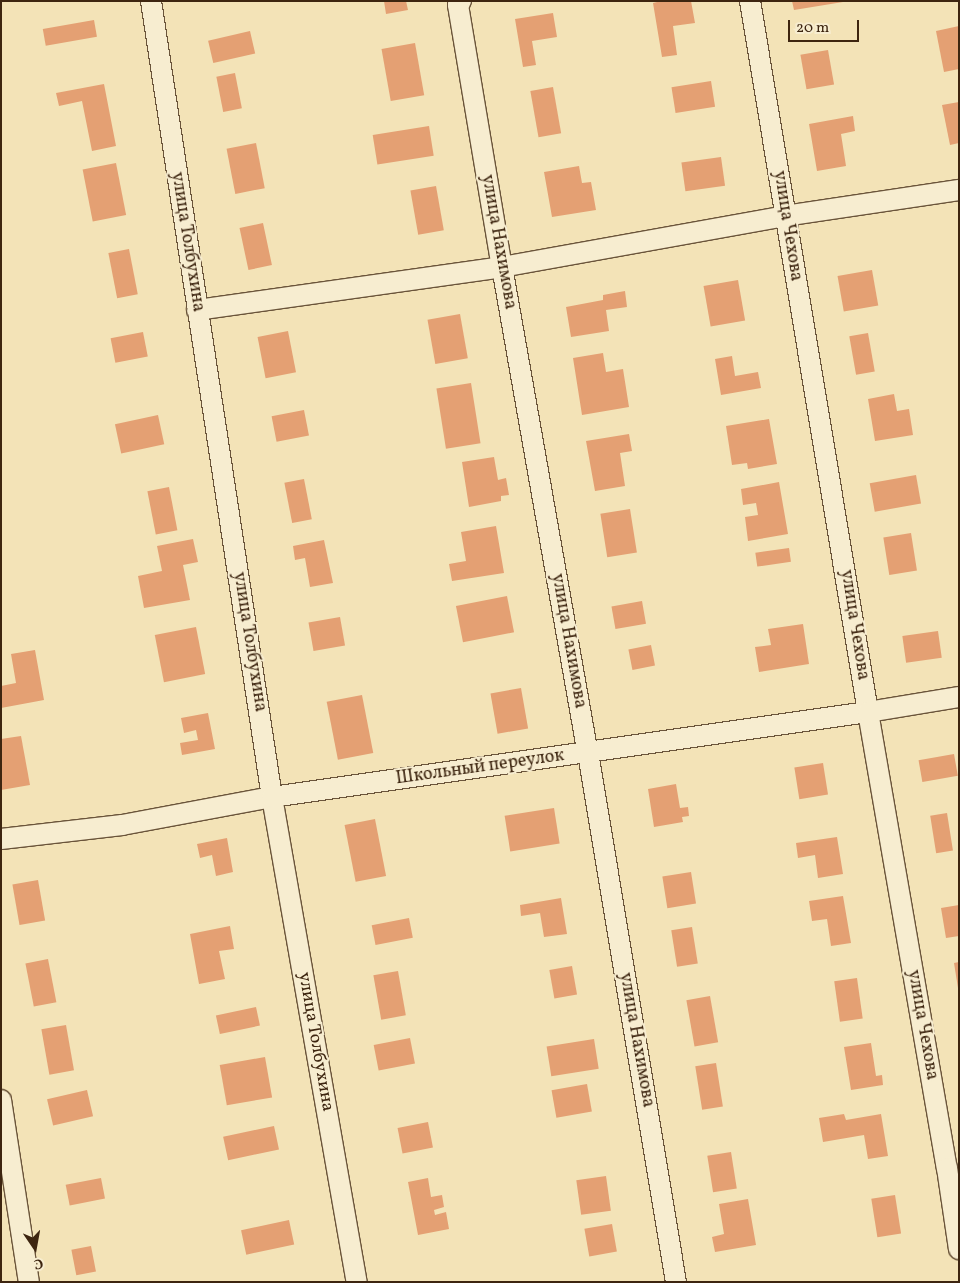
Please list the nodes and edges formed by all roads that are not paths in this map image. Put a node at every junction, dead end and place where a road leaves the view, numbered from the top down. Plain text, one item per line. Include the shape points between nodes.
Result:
1 (151, 1) edge
2 (461, 1) edge
3 (750, 1) edge
4 (959, 190) edge
5 (785, 216) junction
6 (502, 266) junction
7 (197, 310) junction
8 (959, 697) edge
9 (868, 712) junction
10 (588, 753) junction
11 (272, 797) junction
12 (1, 839) edge
13 (1, 1100) edge
14 (959, 1249) edge
15 (29, 1282) edge
16 (357, 1282) edge
17 (676, 1282) edge

1 - 7 street, улица Толбухина
2 - 6 street, улица Нахимова via 458,5
3 - 5 street, улица Чехова
4 - 5 street
5 - 6 street
5 - 9 street, улица Чехова
6 - 7 street
6 - 10 street, улица Нахимова
7 - 11 street, улица Толбухина
8 - 9 street, Школьный переулок
9 - 10 street, Школьный переулок
9 - 14 street, улица Чехова via 948,1168
10 - 11 street, Школьный переулок
10 - 17 street, улица Нахимова
11 - 12 street, Школьный переулок via 122,825
11 - 16 street, улица Толбухина
13 - 15 street

